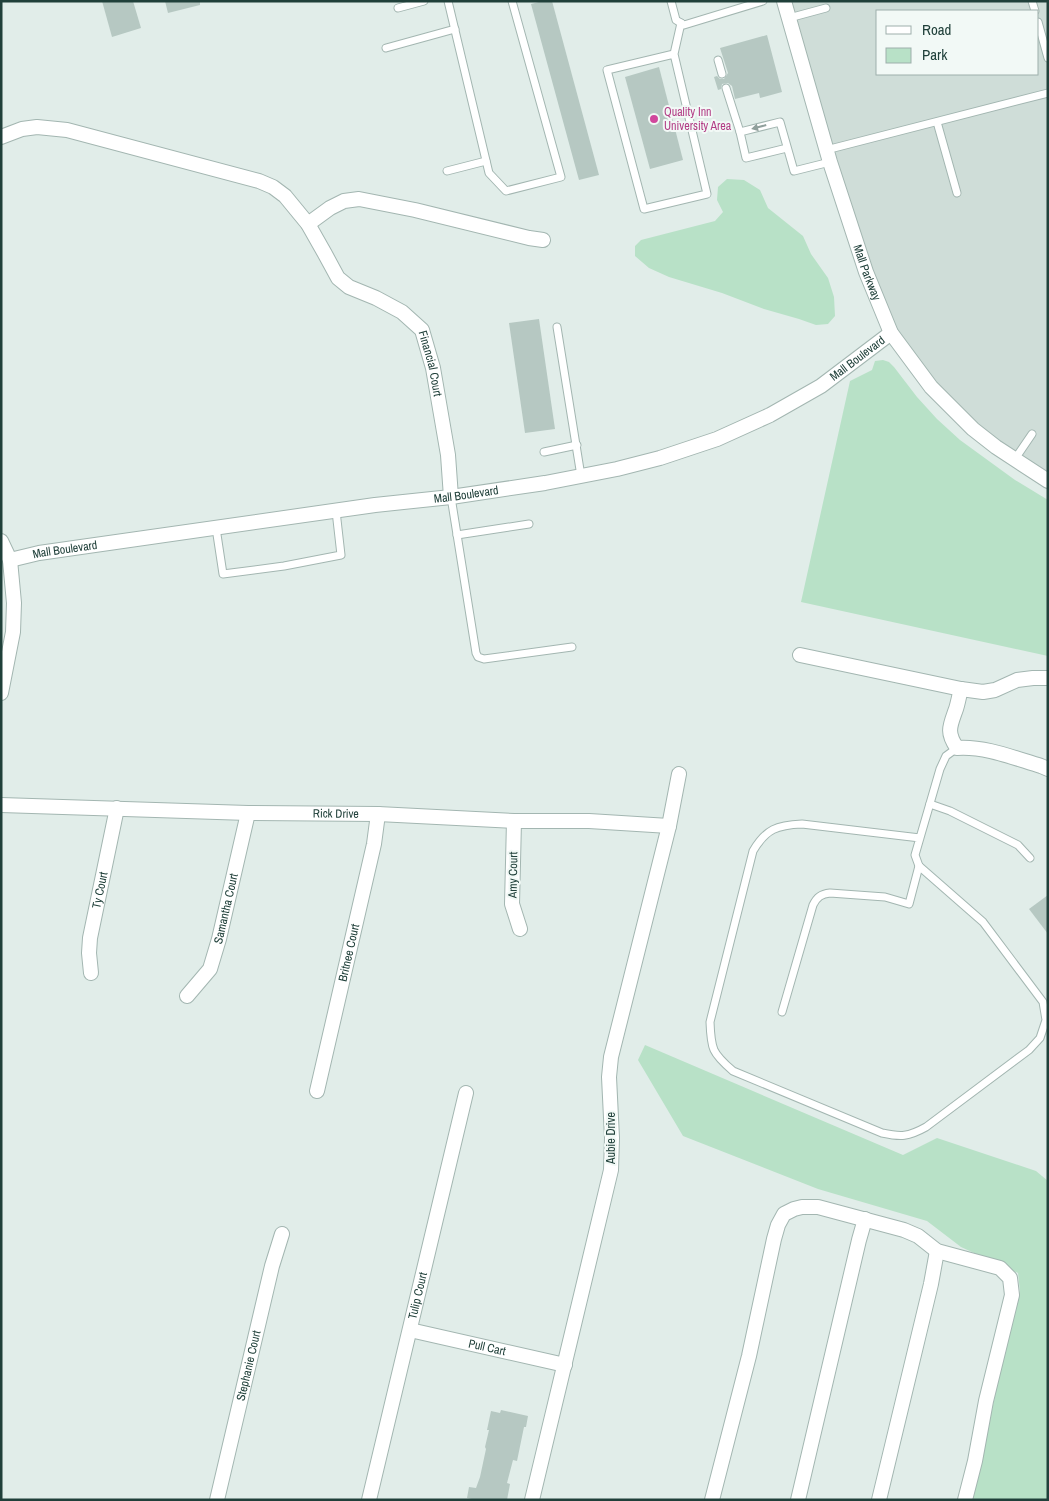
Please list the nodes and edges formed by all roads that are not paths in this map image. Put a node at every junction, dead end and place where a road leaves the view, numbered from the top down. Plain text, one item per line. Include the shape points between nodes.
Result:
1 (424, 1) edge
2 (448, 1) edge
3 (512, 1) edge
4 (671, 1) edge
5 (763, 1) edge
6 (784, 1) edge
7 (398, 8) dead end
8 (826, 8) dead end
9 (788, 18) junction
10 (681, 23) junction
11 (1039, 26) edge
12 (455, 29) junction
13 (386, 48) dead end
14 (674, 54) junction
15 (1048, 58) edge
16 (718, 60) dead end
17 (722, 74) dead end
18 (726, 88) dead end
19 (1048, 93) edge
20 (937, 122) junction
21 (740, 132) junction
22 (1, 137) edge
23 (787, 148) junction
24 (828, 156) junction
25 (486, 161) junction
26 (447, 171) dead end
27 (957, 193) dead end
28 (308, 224) junction
29 (543, 240) dead end
30 (557, 327) dead end
31 (891, 333) junction
32 (1032, 434) dead end
33 (576, 445) junction
34 (544, 452) dead end
35 (1014, 460) junction
36 (582, 476) junction
37 (1048, 481) edge
38 (451, 497) junction
39 (336, 511) junction
40 (529, 524) dead end
41 (216, 528) junction
42 (457, 535) junction
43 (1, 541) edge
44 (10, 560) junction
45 (572, 647) dead end
46 (800, 655) dead end
47 (1048, 678) edge
48 (960, 689) junction
49 (1, 693) edge
50 (957, 748) junction
51 (1048, 769) edge
52 (680, 774) dead end
53 (930, 804) junction
54 (1, 805) edge
55 (117, 808) junction
56 (248, 813) junction
57 (378, 814) junction
58 (514, 821) junction
59 (669, 826) junction
60 (920, 838) junction
61 (1030, 858) dead end
62 (919, 866) junction
63 (520, 929) dead end
64 (91, 974) dead end
65 (187, 996) dead end
66 (782, 1012) dead end
67 (317, 1091) dead end
68 (466, 1093) dead end
69 (866, 1219) junction
70 (282, 1234) dead end
71 (937, 1251) junction
72 (410, 1330) junction
73 (564, 1365) junction
74 (217, 1500) edge
75 (369, 1500) edge
76 (532, 1500) edge
77 (712, 1500) edge
78 (798, 1500) edge
79 (880, 1500) edge
80 (965, 1500) edge

1 - 7 lane
2 - 12 lane
3 - 25 lane via 561,176 506,191 489,173
4 - 10 lane via 676,20
5 - 10 lane via 684,25
6 - 9 street, Mall Parkway
8 - 9 lane
9 - 24 street, Mall Parkway
10 - 14 lane
11 - 15 lane
12 - 13 lane
12 - 25 lane
14 - 14 lane via 608,70 644,209 707,194
16 - 17 lane
18 - 21 lane
19 - 20 lane
20 - 24 lane
20 - 27 lane
23 -> 21 lane via 780,122
21 - 23 lane via 746,158
22 - 28 street, Financial Court via 22,129 66,130 259,181 285,196
23 - 24 lane via 794,171
24 - 31 street, Mall Parkway via 866,272
25 - 26 lane
28 - 29 street via 330,208 358,199
28 - 38 street, Financial Court via 338,278 349,287 402,312 422,330 433,368 448,455
30 - 33 lane
31 - 35 street, Mall Parkway via 931,387 973,429
31 - 36 street, Mall Boulevard via 821,386 770,415 716,439 660,458
32 - 35 lane
33 - 34 lane
33 - 36 lane
35 - 37 street, Mall Parkway
36 - 38 street, Mall Boulevard
38 - 39 street, Mall Boulevard
38 - 42 lane
39 - 41 street, Mall Boulevard
39 - 41 lane via 341,555 275,567 223,574
40 - 42 lane
41 - 44 street, Mall Boulevard via 39,552
42 - 45 lane via 478,657 484,659
43 - 44 street
44 - 49 street via 13,632
46 - 48 street
47 - 48 street via 1017,680 983,692
48 - 50 street via 949,730
50 - 51 street via 987,750
50 - 53 lane via 946,756
52 - 59 street, Aubie Drive
53 - 60 lane
53 - 61 lane via 1018,845
54 - 55 street, Rick Drive
55 - 56 street, Rick Drive
55 - 64 street, Ty Court via 90,938
56 - 57 street, Rick Drive
56 - 65 street, Samantha Court via 210,969
57 - 58 street, Rick Drive
57 - 67 street, Britnee Court via 374,844
58 - 59 street, Rick Drive
58 - 63 street, Amy Court via 512,904
59 - 73 street, Aubie Drive via 611,1057 611,1170
60 - 62 lane via 915,855
60 - 62 lane via 786,824 771,829 760,840 753,851 710,1022 711,1045 721,1060 734,1071 882,1133 898,1136 912,1135 926,1127 1028,1050 1040,1038 1046,1020 1043,1002 983,922
62 - 66 lane via 909,904 885,897 830,893 822,893 816,899
68 - 72 street, Tulip Court
69 - 71 street via 918,1236
69 - 77 street via 818,1207 802,1207 784,1214 774,1239 749,1356
69 - 78 street
70 - 74 street, Stephanie Court
71 - 79 street
71 - 80 street via 1000,1268 1010,1278 1012,1287
72 - 73 street, Pull Cart
72 - 75 street, Tulip Court
73 - 76 street, Aubie Drive

